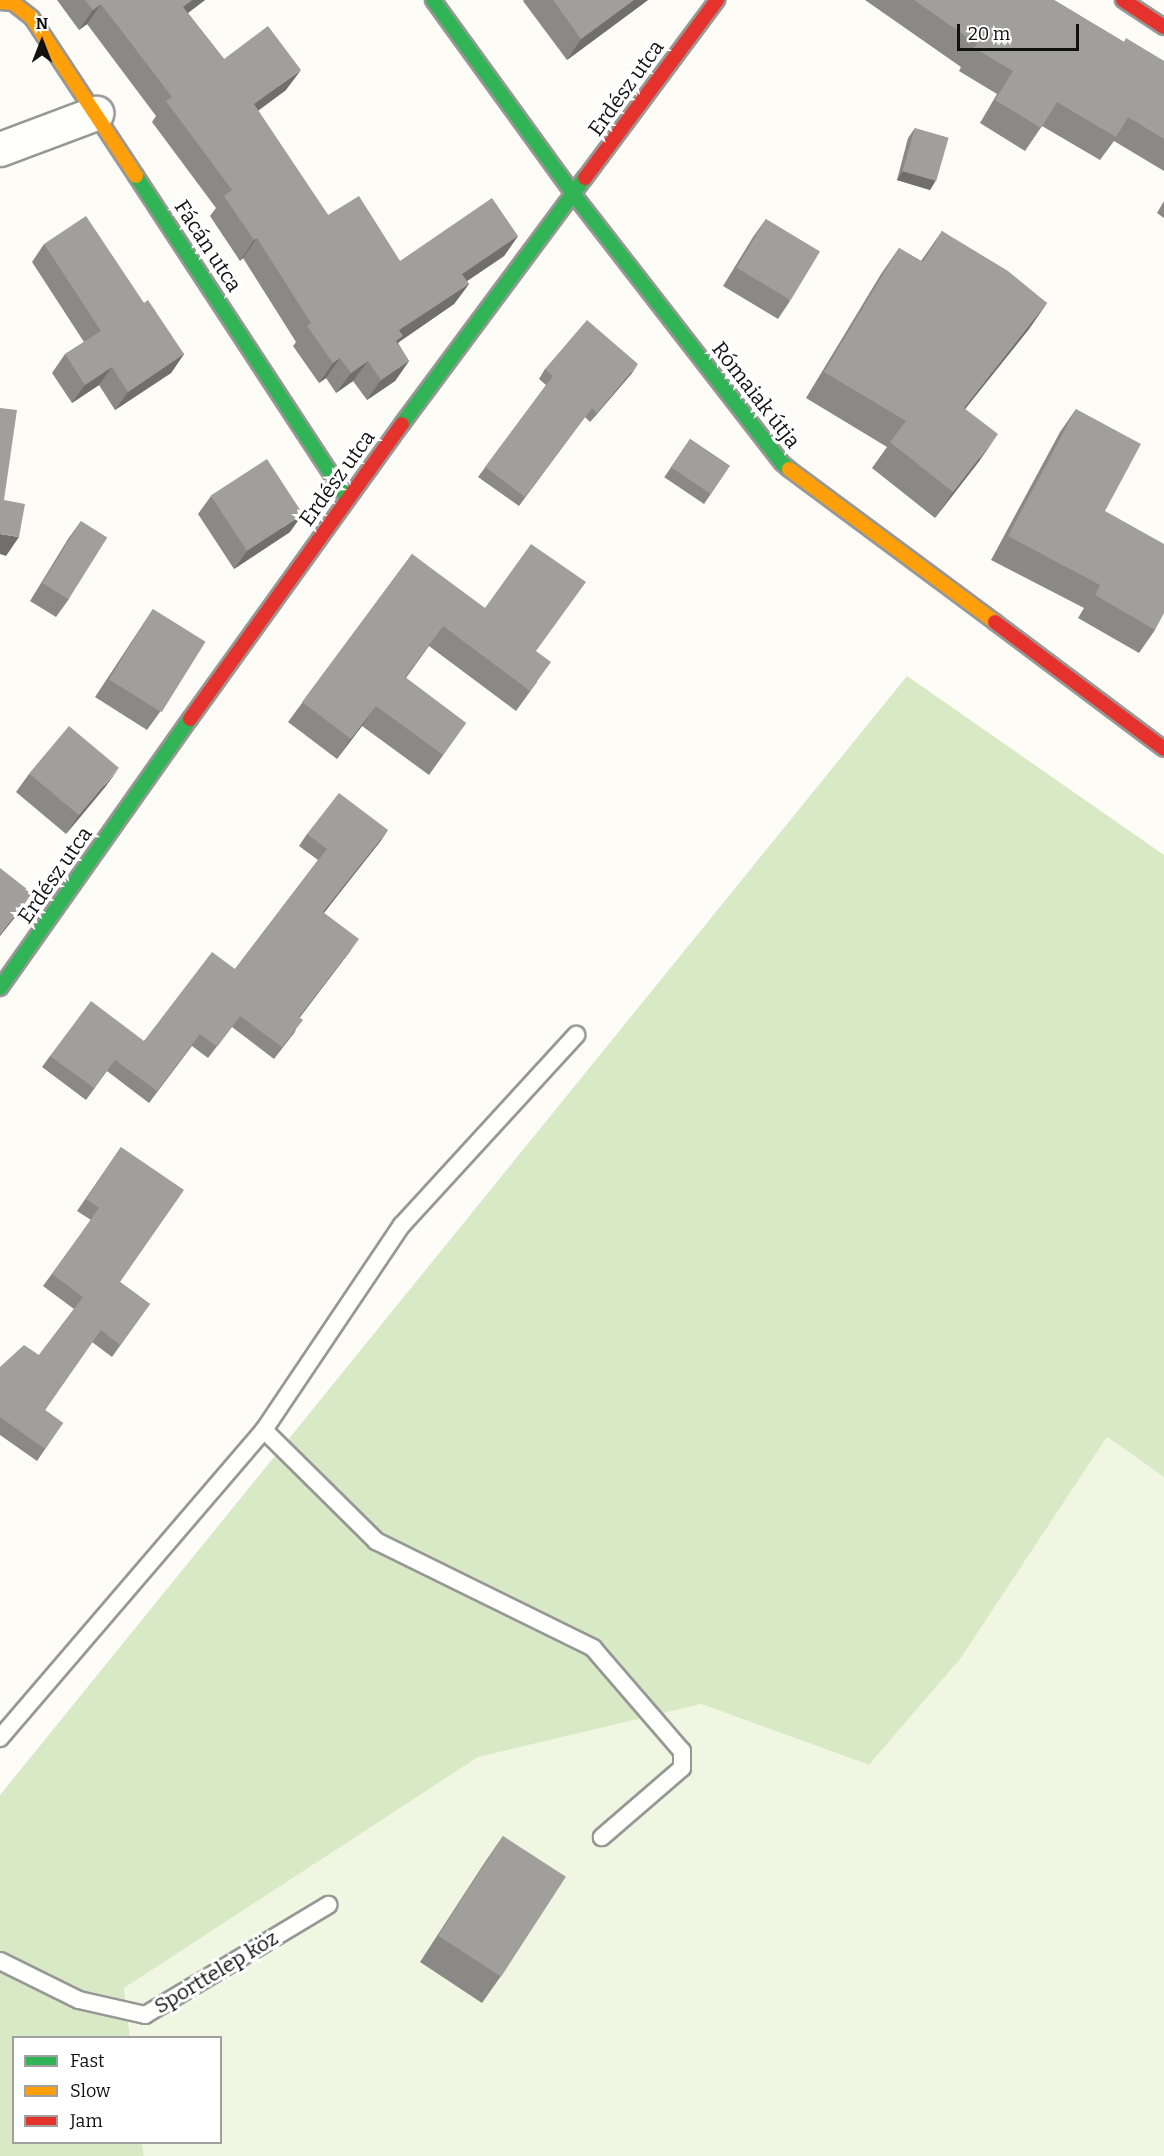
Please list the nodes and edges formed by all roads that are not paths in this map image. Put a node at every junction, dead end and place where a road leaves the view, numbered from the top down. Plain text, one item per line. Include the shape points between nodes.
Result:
1 (433, 0) edge
2 (717, 0) edge
3 (1123, 0) edge
4 (0, 2) edge
5 (1164, 27) edge
6 (96, 114) junction
7 (0, 149) edge
8 (574, 195) junction
9 (347, 498) junction
10 (1164, 749) edge
11 (0, 988) edge
12 (576, 1035) dead end
13 (264, 1430) junction
14 (0, 1738) edge
15 (602, 1837) dead end
16 (328, 1905) dead end
17 (0, 1961) edge

1 - 8 street, Rómaiak útja
2 - 8 street, Erdész utca
3 - 5 street
4 - 6 street, Fácán utca via 13,3 32,18
6 - 7 street
6 - 9 street, Fácán utca
8 - 9 street, Erdész utca
8 - 10 street, Rómaiak útja via 782,463
9 - 11 street, Erdész utca
12 - 13 lane via 402,1225
13 - 14 lane
13 - 15 lane via 376,1541 593,1648 682,1751 682,1768
16 - 17 lane, Sporttelep köz via 145,2015 79,2000

